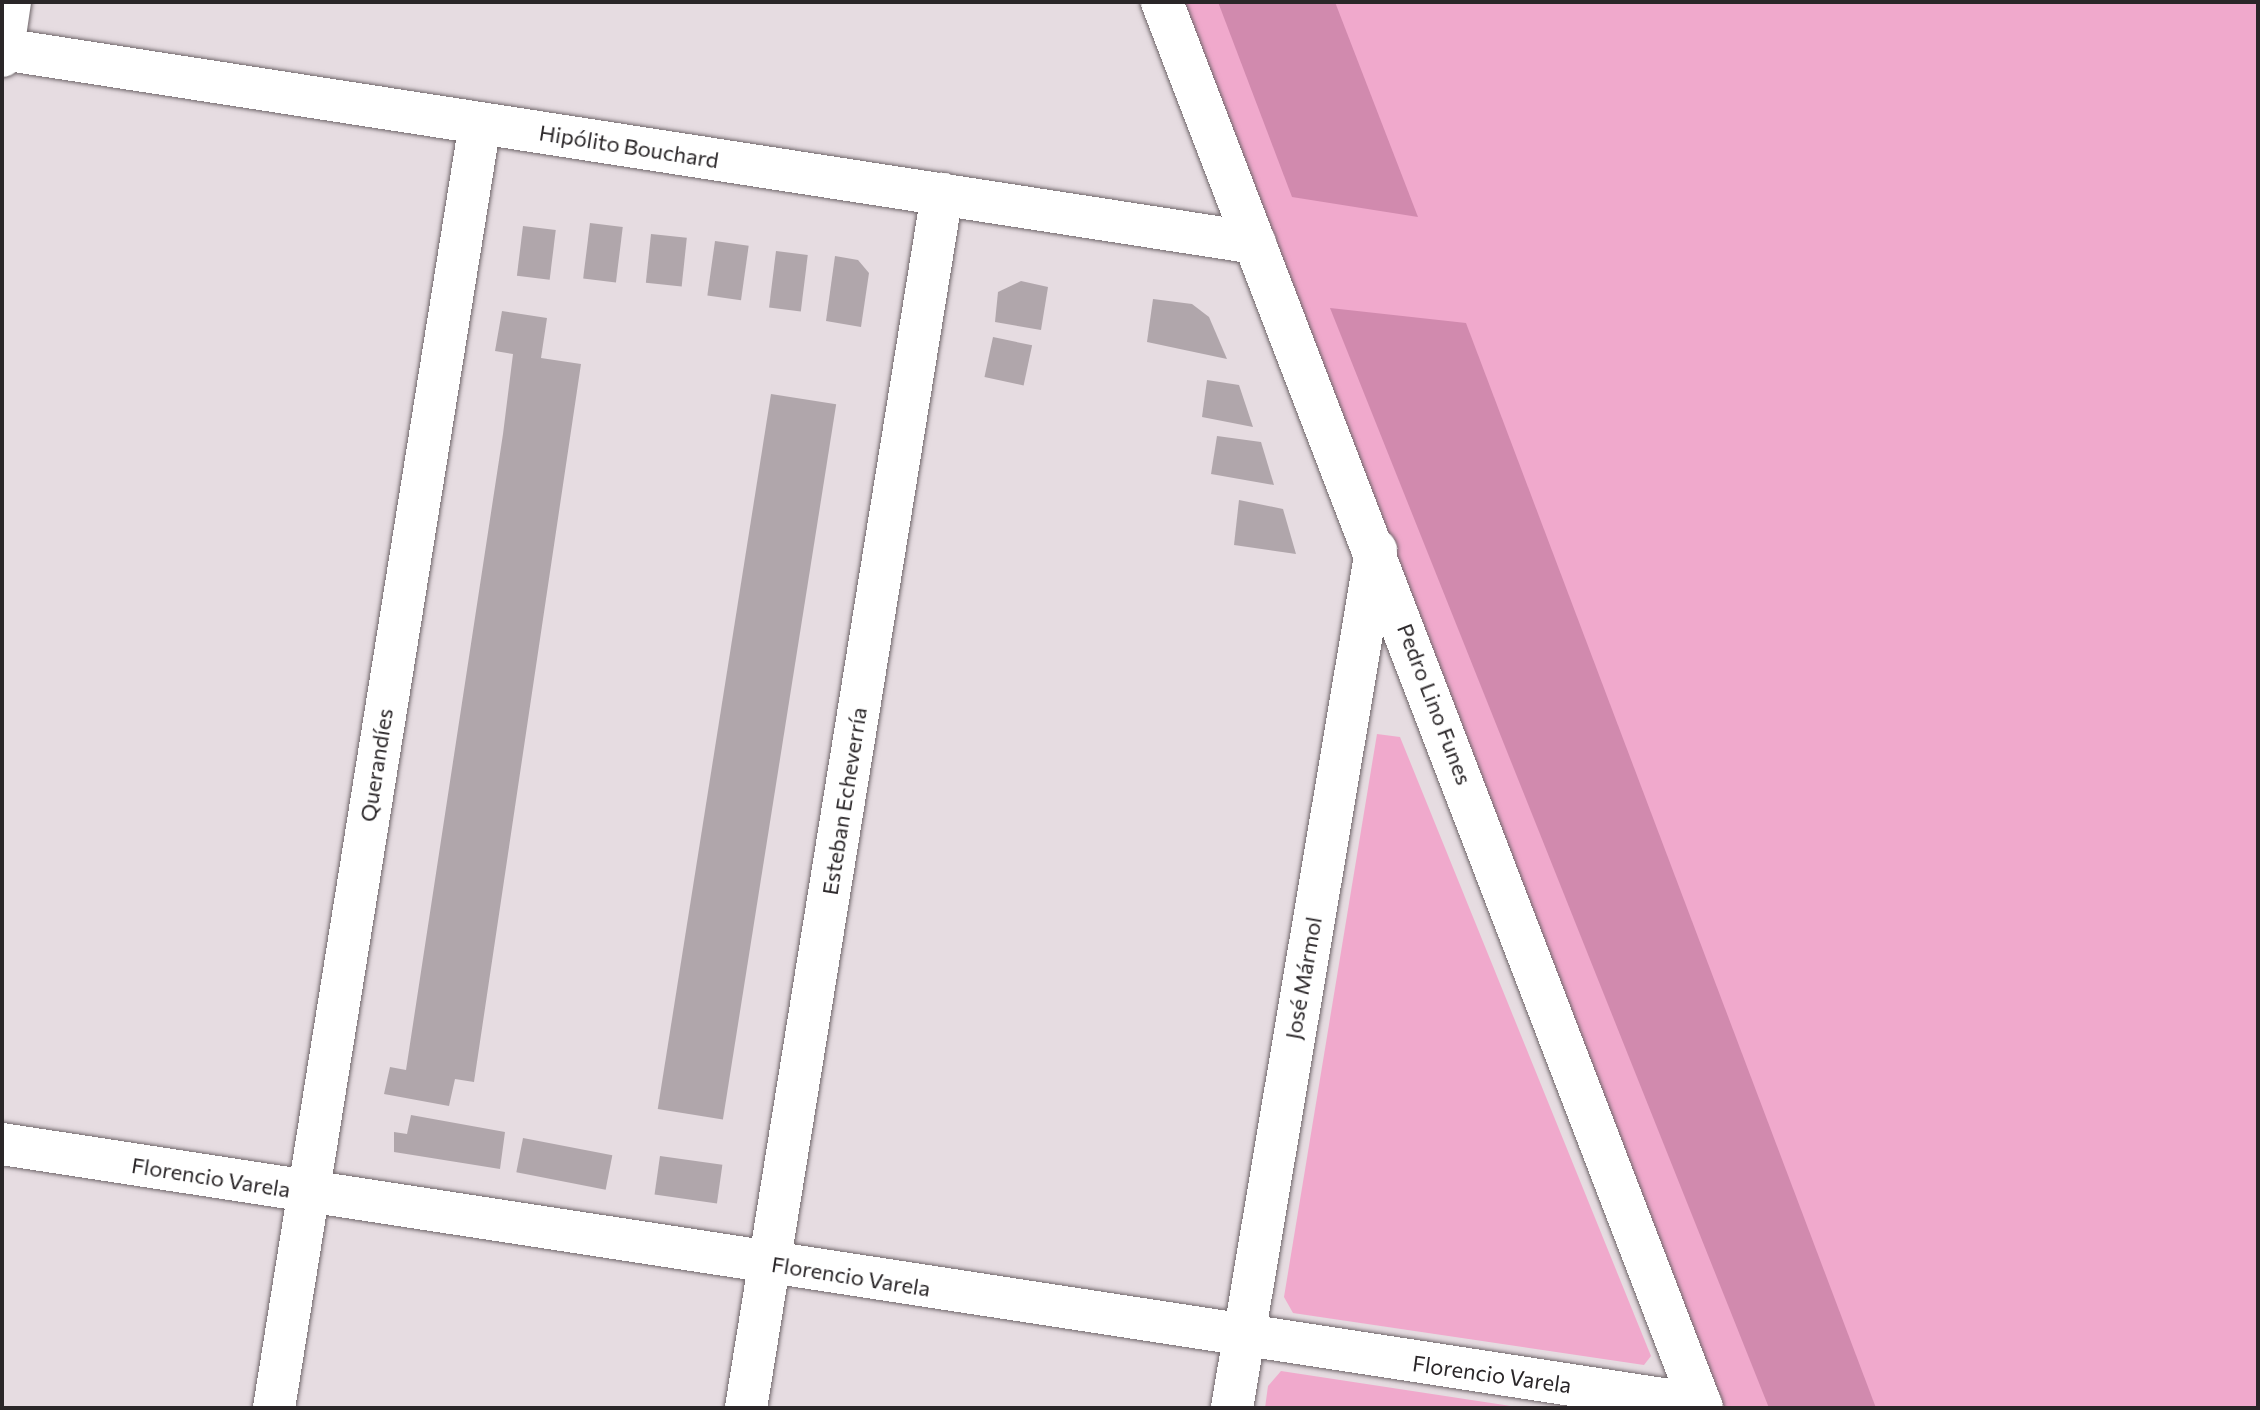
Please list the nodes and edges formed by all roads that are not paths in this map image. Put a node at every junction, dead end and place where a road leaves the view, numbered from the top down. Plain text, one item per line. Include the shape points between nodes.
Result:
1 (10, 2) edge
2 (1162, 2) edge
3 (2, 49) edge
4 (2, 56) edge
5 (480, 123) junction
6 (942, 194) junction
7 (1255, 243) junction
8 (1376, 549) junction
9 (2, 1144) edge
10 (307, 1192) junction
11 (769, 1264) junction
12 (1243, 1337) junction
13 (1702, 1406) edge
14 (274, 1408) edge
15 (746, 1408) edge
16 (1232, 1408) edge

1 - 3 street
2 - 7 street, Pedro Lino Funes
3 - 4 street
3 - 5 street, Hipólito Bouchard
5 - 6 street, Hipólito Bouchard
5 - 10 street, Querandíes
6 - 7 street, Hipólito Bouchard
6 - 11 street, Esteban Echeverría
7 - 8 street, Pedro Lino Funes
8 - 12 street, José Mármol
8 - 13 street, Pedro Lino Funes
9 - 10 street, Florencio Varela
10 - 11 street, Florencio Varela
10 - 14 street, Querandíes
11 - 12 street, Florencio Varela
11 - 15 street, Esteban Echeverría
12 - 13 street, Florencio Varela
12 - 16 street, José Mármol

